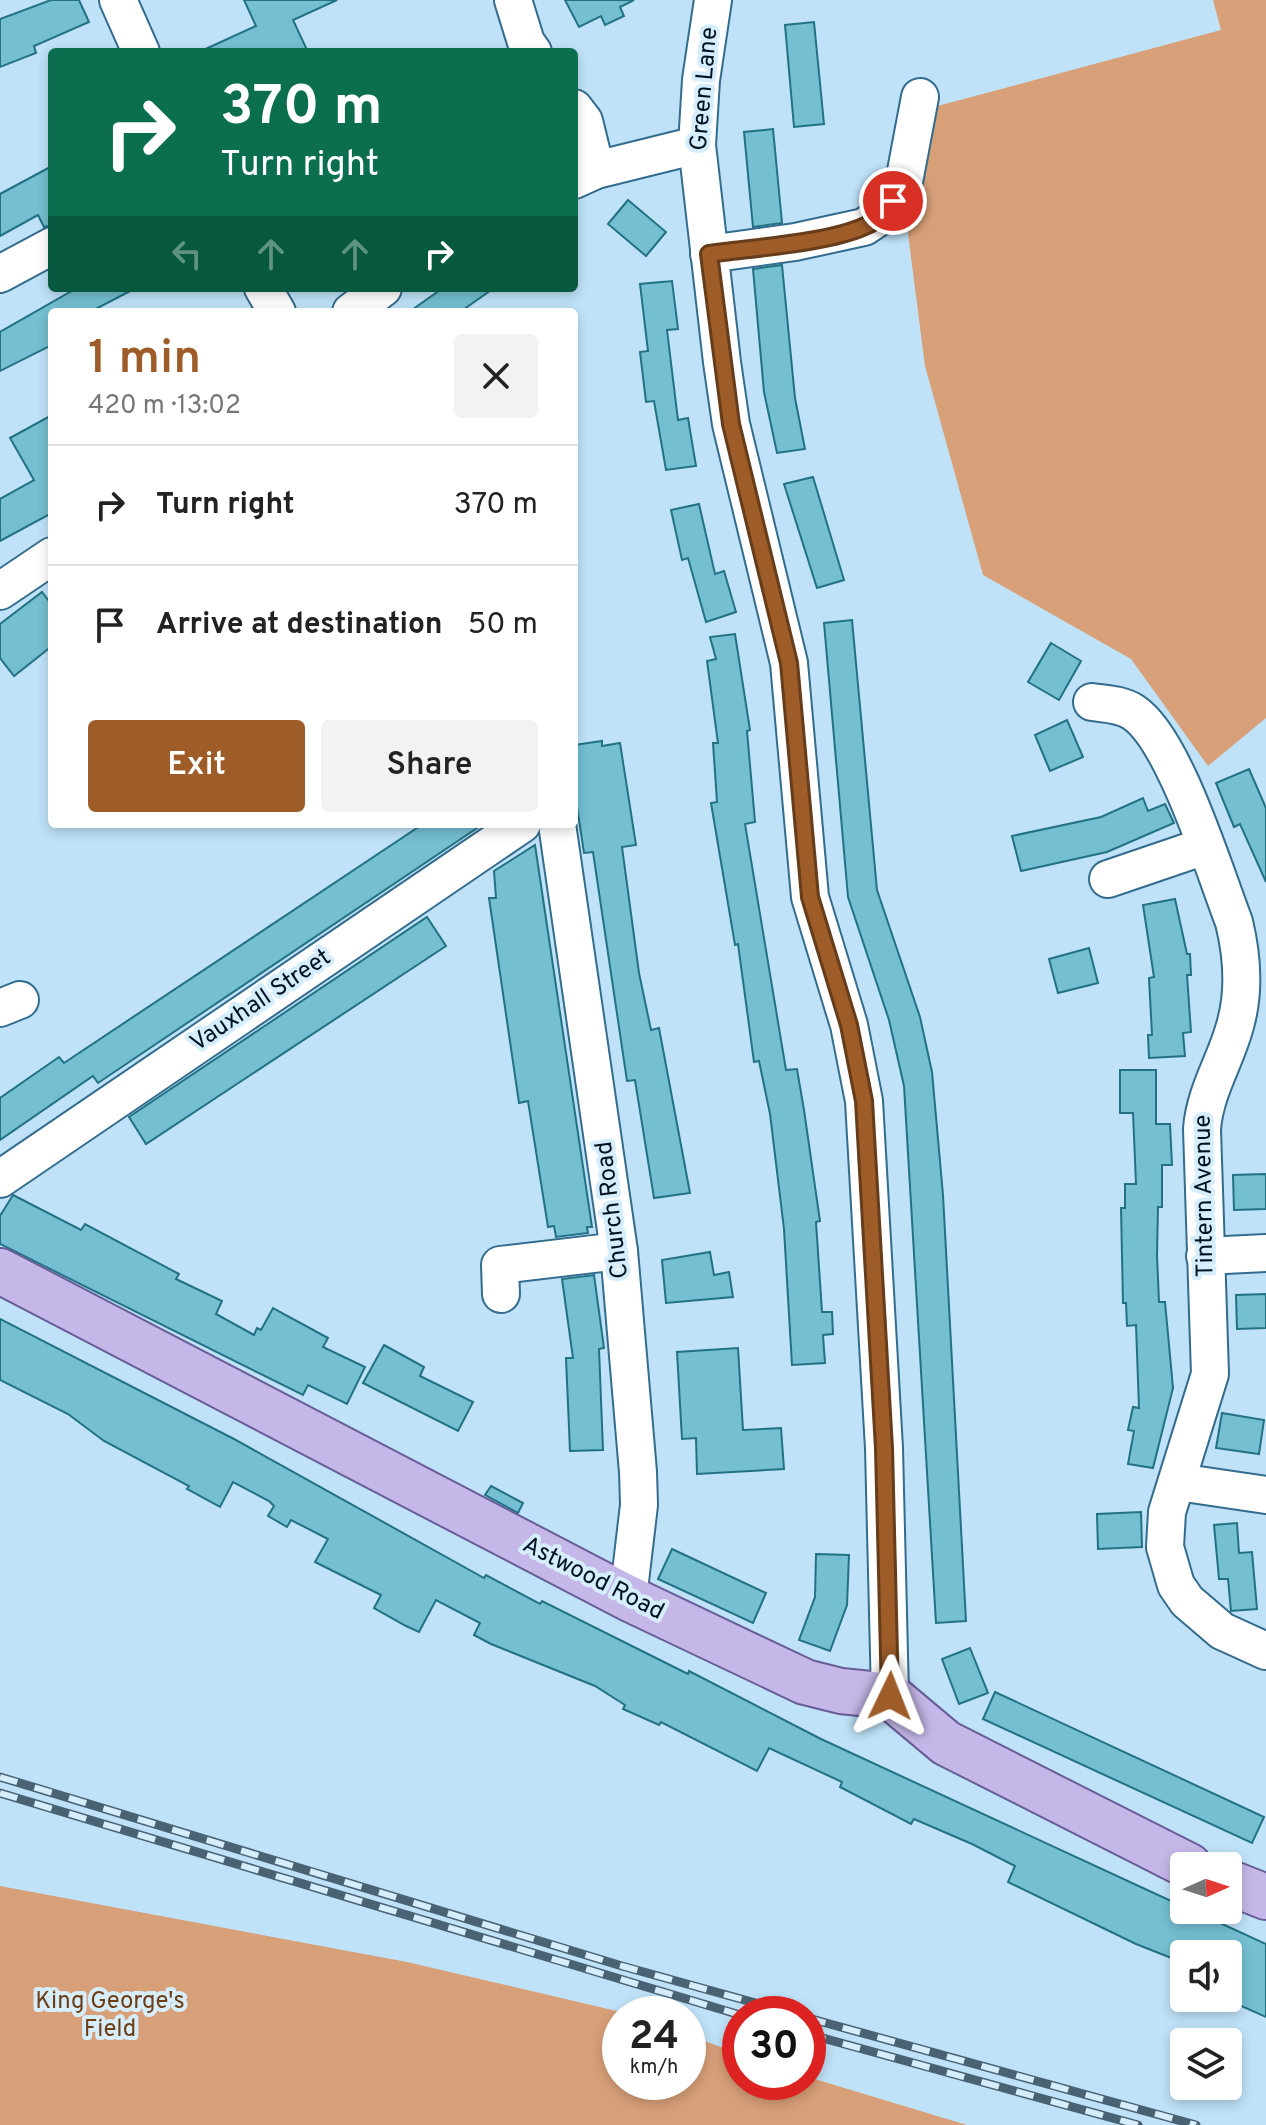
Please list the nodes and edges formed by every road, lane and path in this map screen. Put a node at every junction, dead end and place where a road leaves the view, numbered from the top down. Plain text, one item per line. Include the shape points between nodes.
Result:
1 (118, 0) edge
2 (513, 0) edge
3 (713, 0) edge
4 (529, 47) edge
5 (139, 48) edge
6 (920, 97) dead end
7 (578, 113) edge
8 (697, 145) junction
9 (585, 175) edge
10 (48, 248) edge
11 (709, 254) junction
12 (0, 274) edge
13 (378, 292) edge
14 (356, 308) edge
15 (48, 559) edge
16 (0, 591) edge
17 (1092, 702) dead end
18 (516, 828) edge
19 (558, 828) edge
20 (1205, 846) junction
21 (1108, 879) dead end
22 (1253, 1004) edge
23 (0, 1179) edge
24 (619, 1251) junction
25 (1266, 1253) edge
26 (1205, 1256) junction
27 (0, 1271) edge
28 (501, 1294) dead end
29 (1178, 1482) junction
30 (1266, 1495) edge
31 (628, 1598) junction
32 (1266, 1651) edge
33 (890, 1696) junction
34 (1170, 1856) edge
35 (1242, 1888) edge
36 (1266, 1897) edge

1 - 5 street
2 - 4 street
3 - 8 street, Green Lane
6 - 11 street via 903,187 882,215 864,227
7 - 9 street via 584,121
8 - 9 street
8 - 11 street, Green Lane
10 - 12 street
11 - 33 street, Green Lane via 731,424 789,663 810,897 849,1025 864,1101 884,1448
13 - 14 street
15 - 16 street
17 - 20 street, Tintern Avenue via 1121,706 1151,729 1167,753
18 - 23 street, Vauxhall Street
19 - 24 street, Church Road
20 - 21 street
20 - 22 street, Tintern Avenue via 1234,922
22 - 26 street, Tintern Avenue via 1236,1024 1204,1103
24 - 28 street via 500,1265
24 - 31 street, Church Road via 639,1505
25 - 26 street
26 - 29 street, Tintern Avenue via 1210,1374
27 - 31 main road, Astwood Road
29 - 30 street
29 - 32 street, Tintern Avenue via 1167,1512 1165,1547 1176,1585 1222,1631
31 - 33 main road, Astwood Road via 805,1682
33 - 34 main road via 946,1743
35 - 36 main road

